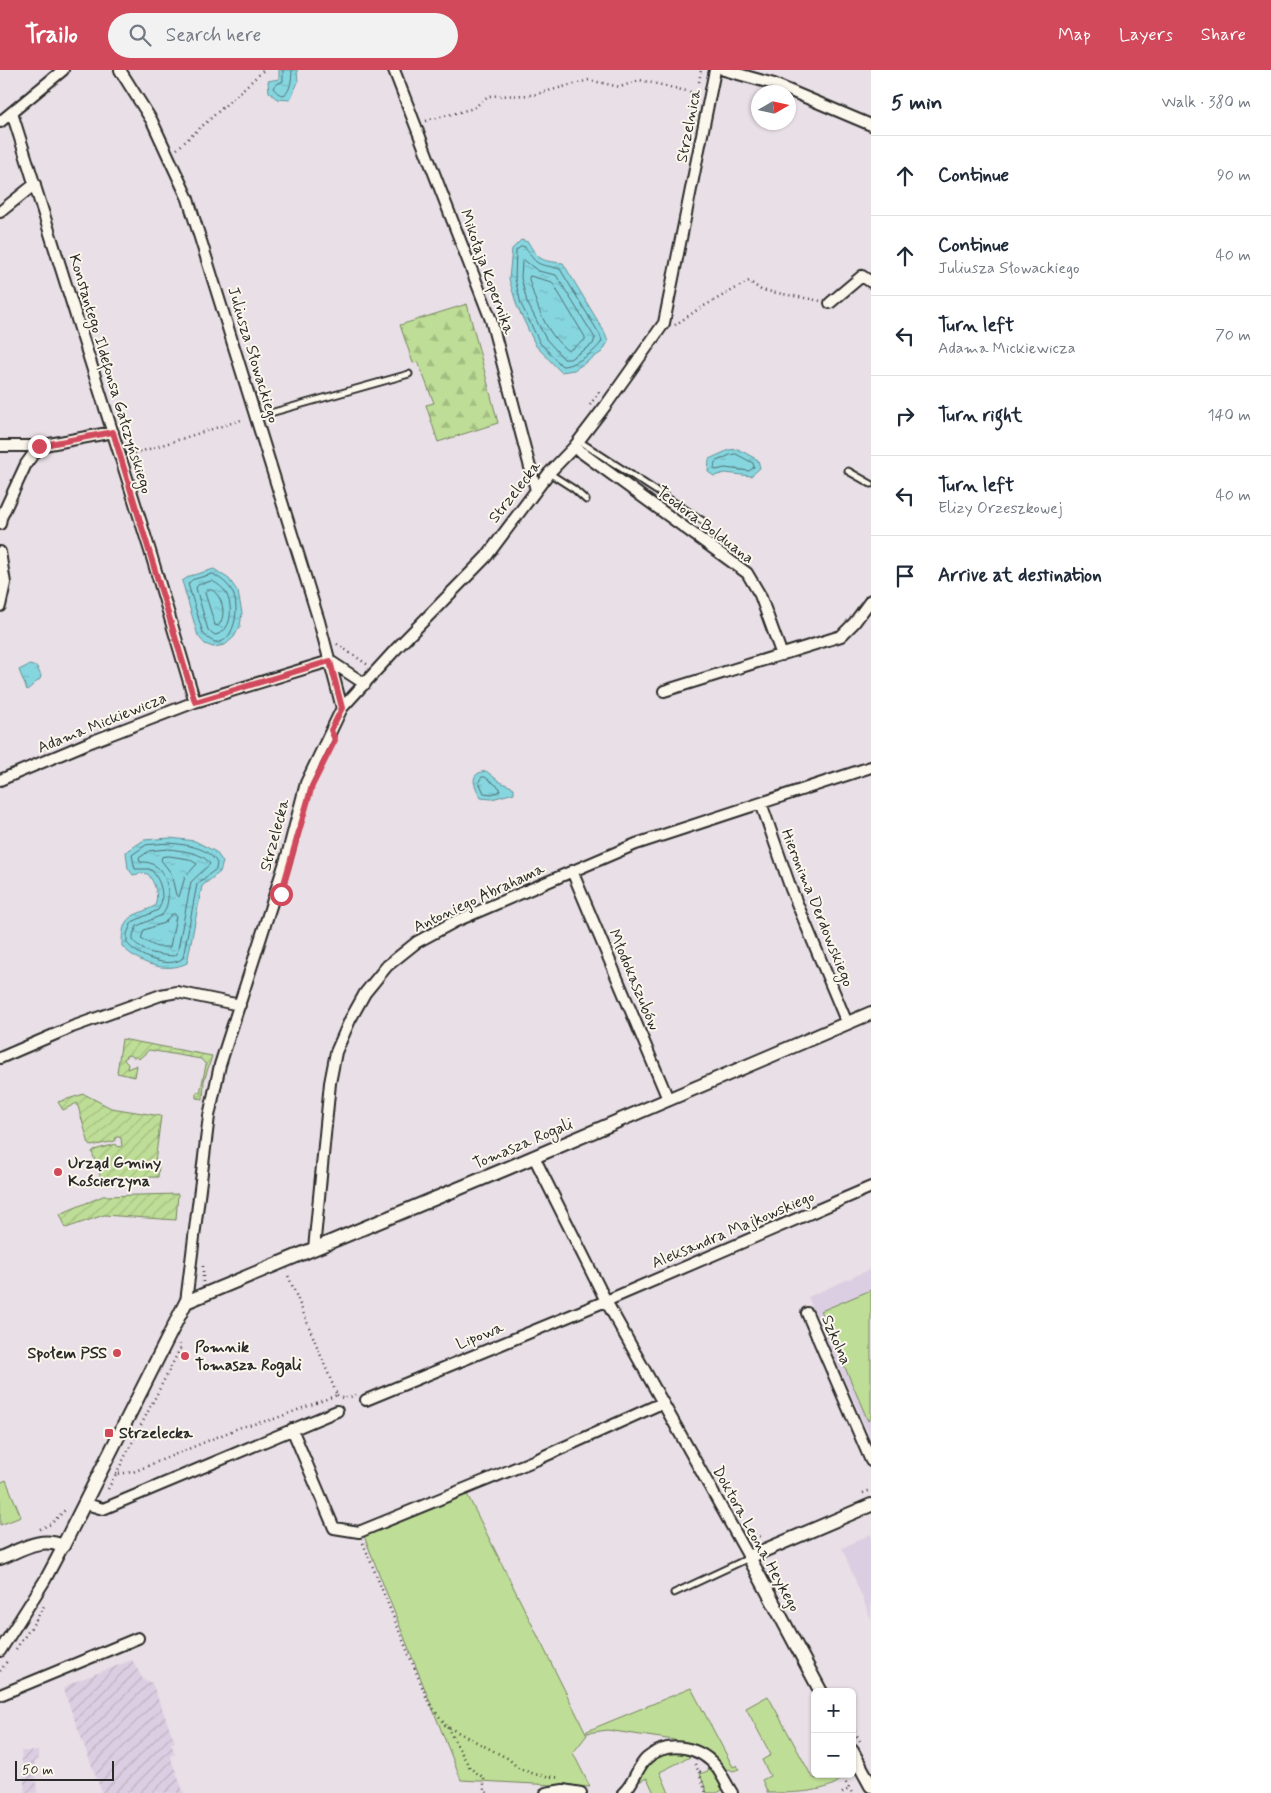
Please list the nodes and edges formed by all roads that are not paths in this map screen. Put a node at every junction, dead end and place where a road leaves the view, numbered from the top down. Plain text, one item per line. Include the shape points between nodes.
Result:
1 (63, 70) edge
2 (120, 70) edge
3 (394, 70) edge
4 (715, 70) edge
5 (724, 70) edge
6 (12, 112) junction
7 (0, 122) edge
8 (871, 125) edge
9 (36, 184) junction
10 (692, 189) joint
11 (0, 212) edge
12 (871, 282) edge
13 (830, 303) road end
14 (409, 374) dead end
15 (252, 418) junction
16 (113, 432) junction
17 (576, 444) junction
18 (0, 446) edge
19 (39, 446) junction
20 (848, 471) dead end
21 (549, 472) junction
22 (871, 484) edge
23 (536, 490) junction
24 (586, 500) dead end
25 (703, 521) dead end
26 (0, 524) edge
27 (0, 552) edge
28 (871, 600) edge
29 (0, 606) edge
30 (782, 656) junction
31 (330, 661) junction
32 (361, 681) junction
33 (664, 691) dead end
34 (195, 702) junction
35 (342, 708) junction
36 (871, 767) edge
37 (0, 780) edge
38 (761, 803) junction
39 (572, 872) junction
40 (240, 1005) junction
41 (871, 1013) edge
42 (847, 1023) junction
43 (0, 1058) edge
44 (668, 1099) junction
45 (534, 1157) junction
46 (871, 1186) edge
47 (314, 1250) junction
48 (606, 1301) junction
49 (186, 1302) junction
50 (807, 1313) dead end
51 (364, 1396) road end
52 (662, 1403) junction
53 (337, 1411) dead end
54 (292, 1428) junction
55 (871, 1461) edge
56 (91, 1505) junction
57 (871, 1505) edge
58 (63, 1546) junction
59 (749, 1557) junction
60 (0, 1558) edge
61 (674, 1593) dead end
62 (138, 1638) dead end
63 (5, 1653) edge
64 (819, 1688) edge
65 (0, 1695) edge
66 (856, 1758) edge
67 (871, 1786) edge
68 (546, 1793) edge
69 (581, 1793) edge
70 (623, 1793) edge
71 (732, 1793) edge

1 - 6 street
2 - 15 street, Juliusza Słowackiego via 152,121 188,199
3 - 23 street, Mikołaja Kopernika via 491,320
4 - 10 street, Strzelnica
5 - 8 street via 774,84
6 - 7 street
6 - 9 street, Konstantego Ildefonsa Gałczyńskiego
9 - 11 street
9 - 16 street, Konstantego Ildefonsa Gałczyńskiego
10 - 17 street, Strzelecka via 664,323
12 - 13 street via 862,276
14 - 15 lane
15 - 31 street, Juliusza Słowackiego
16 - 19 street
16 - 34 street, Konstantego Ildefonsa Gałczyńskiego
17 - 21 street, Strzelecka
17 - 25 lane
17 - 30 street, Teodora Bolduana via 747,573 760,596
18 - 19 street
19 - 26 street via 26,464
20 - 22 lane
21 - 23 street, Strzelecka
21 - 24 lane
23 - 32 street, Strzelecka via 486,556
27 - 29 street via 5,582
28 - 30 street via 841,636
30 - 33 street
31 - 32 street
31 - 34 street, Adama Mickiewicza
31 - 35 street, Juliusza Słowackiego
32 - 35 street, Strzelecka
34 - 37 street, Adama Mickiewicza via 88,742
35 - 40 street, Strzelecka via 306,783 288,856
36 - 38 street, Antoniego Abrahama
38 - 39 street, Antoniego Abrahama via 636,844
38 - 42 street, Hieronima Derdowskiego via 791,889
39 - 44 street, Młodokaszubów
39 - 47 street, Antoniego Abrahama via 454,922 417,942 386,966 365,993 336,1052 330,1083
40 - 43 street via 177,992 161,995 72,1027
40 - 49 street, Strzelecka via 220,1065 209,1116
41 - 42 street, Tomasza Rogali
42 - 44 street, Tomasza Rogali
44 - 45 street, Tomasza Rogali
45 - 47 street, Tomasza Rogali
45 - 48 street, Doktora Leona Heykego
46 - 48 street, Aleksandra Majkowskiego
47 - 49 street, Tomasza Rogali
48 - 51 street, Lipowa
48 - 52 street, Doktora Leona Heykego
49 - 56 street, Strzelecka
50 - 55 street, Szkolna
52 - 54 street via 538,1459 359,1532 334,1528
52 - 59 street, Doktora Leona Heykego
53 - 54 street
54 - 56 street via 103,1509
56 - 58 street, Strzelecka
57 - 59 street
58 - 60 street via 52,1542 37,1543
58 - 63 street, Strzelecka
59 - 61 lane
59 - 64 street, Doktora Leona Heykego
62 - 65 street
66 - 67 street
68 - 69 street via 564,1790
70 - 71 street via 647,1758 660,1750 674,1747 698,1752 708,1759

